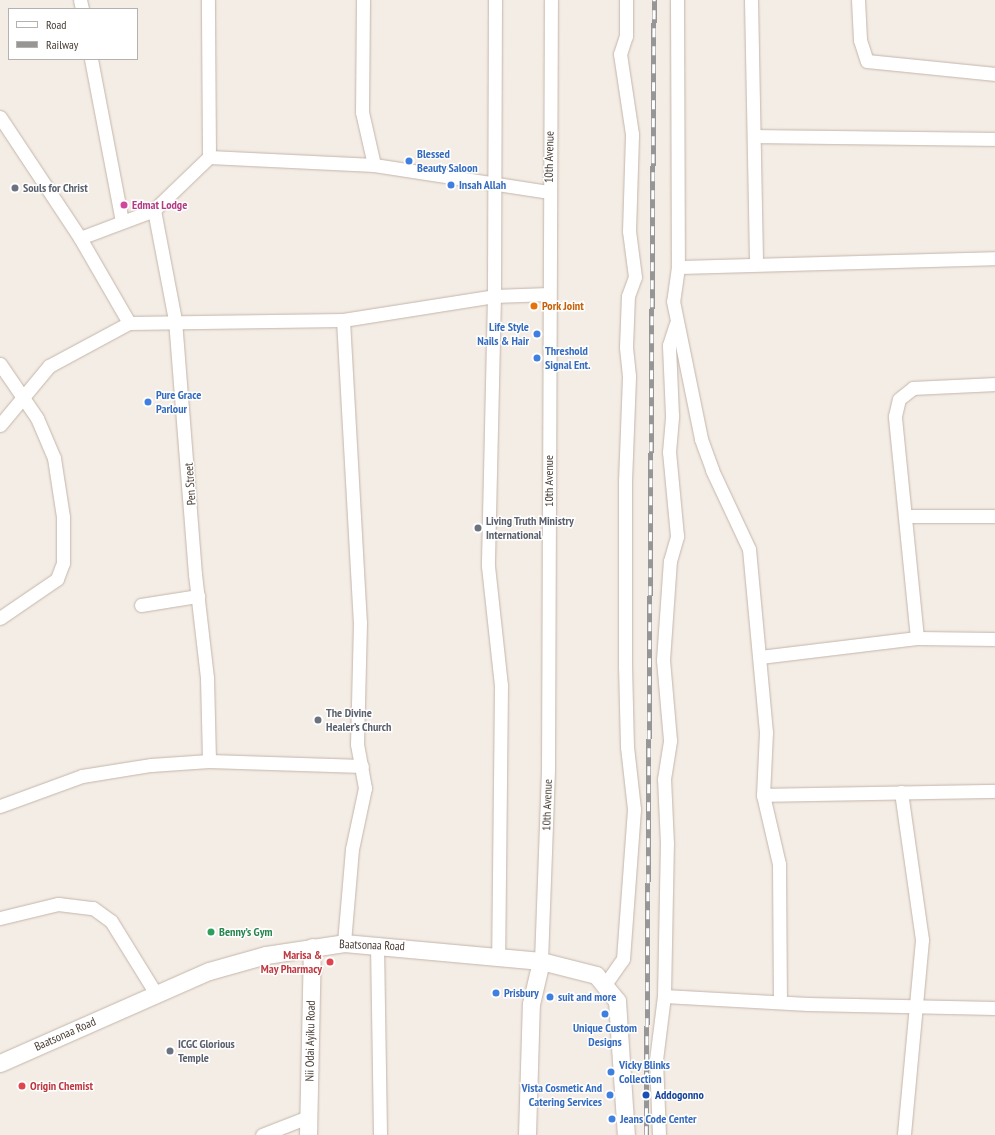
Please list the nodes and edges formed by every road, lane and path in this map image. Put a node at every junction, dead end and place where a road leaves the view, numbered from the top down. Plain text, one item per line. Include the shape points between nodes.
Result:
1 (208, 0) edge
2 (363, 0) edge
3 (495, 0) edge
4 (551, 0) edge
5 (626, 0) edge
6 (677, 0) edge
7 (751, 0) edge
8 (858, 0) edge
9 (91, 60) edge
10 (995, 74) edge
11 (0, 117) edge
12 (756, 136) junction
13 (995, 139) edge
14 (209, 157) junction
15 (374, 165) junction
16 (493, 186) junction
17 (548, 192) junction
18 (154, 210) junction
19 (122, 221) junction
20 (80, 238) junction
21 (995, 258) edge
22 (756, 264) junction
23 (678, 267) junction
24 (549, 294) junction
25 (494, 296) junction
26 (175, 320) junction
27 (343, 320) junction
28 (129, 323) junction
29 (676, 324) junction
30 (0, 364) edge
31 (995, 384) edge
32 (23, 398) junction
33 (0, 425) edge
34 (908, 516) junction
35 (995, 516) edge
36 (198, 596) junction
37 (141, 605) dead end
38 (0, 618) edge
39 (917, 638) junction
40 (995, 639) edge
41 (760, 657) junction
42 (209, 761) junction
43 (362, 766) junction
44 (995, 790) edge
45 (901, 792) junction
46 (763, 795) junction
47 (0, 806) edge
48 (0, 918) edge
49 (344, 943) junction
50 (377, 944) junction
51 (312, 947) junction
52 (498, 957) junction
53 (541, 961) junction
54 (606, 983) junction
55 (156, 994) junction
56 (664, 996) junction
57 (780, 1002) junction
58 (914, 1007) junction
59 (995, 1008) edge
60 (0, 1063) edge
61 (308, 1117) junction
62 (262, 1135) edge
63 (308, 1135) edge
64 (380, 1135) edge
65 (528, 1135) edge
66 (626, 1135) edge
67 (659, 1135) edge
68 (904, 1135) edge

1 - 14 street
2 - 15 street via 362,112
3 - 16 street
4 - 17 street, 10th Avenue
5 - 54 street via 626,36 620,54 632,134 629,231 635,277 628,296 626,347 629,376 625,481 626,666 627,747 634,809 622,960
6 - 23 street
7 - 12 street
8 - 10 street via 862,51 867,61
9 - 19 street
11 - 20 street
12 - 13 street
12 - 22 street
14 - 15 street
14 - 18 street
15 - 16 street
16 - 17 street
16 - 25 street
17 - 24 street, 10th Avenue
18 - 19 street
18 - 26 street, Pen Street
19 - 20 street
20 - 28 street
21 - 22 street
22 - 23 street
23 - 29 street via 673,301
24 - 25 street
24 - 53 street, 10th Avenue via 548,761
25 - 27 street
25 - 52 street via 488,566 501,685
26 - 27 street
26 - 28 street
26 - 36 street, Pen Street
27 - 43 street via 360,622 356,744
28 - 32 street via 49,366
29 - 41 street via 703,445 749,549
29 - 56 street via 669,352 672,415 669,452 677,536 670,561 663,660 670,740 664,779 667,844
30 - 32 street
31 - 34 street via 913,388 899,398 895,416
32 - 33 street
32 - 38 street via 37,418 54,458 64,517 63,563 57,578
34 - 35 street
34 - 39 street
36 - 37 street
36 - 42 street, Pen Street via 207,678
39 - 40 street
39 - 41 street
41 - 46 street via 766,732
42 - 43 street
42 - 47 street via 150,764 82,776
43 - 49 street via 365,788 352,849
44 - 45 street
45 - 46 street
45 - 58 street via 922,940
46 - 57 street via 779,864
48 - 55 street via 58,904 93,908 111,921
49 - 50 street, Baatsonaa Road
49 - 51 street, Baatsonaa Road
50 - 52 street, Baatsonaa Road
50 - 64 street
51 - 55 street, Baatsonaa Road via 216,969
51 - 61 street, Nii Odai Ayiku Road
52 - 53 street, Baatsonaa Road
53 - 54 street, Baatsonaa Road via 584,970
53 - 65 street via 531,1004
54 - 66 street via 618,1008
55 - 60 street, Baatsonaa Road
56 - 57 street
56 - 67 street via 656,1060
57 - 58 street
58 - 59 street
58 - 68 street
61 - 62 street
61 - 63 street, Nii Odai Ayiku Road

